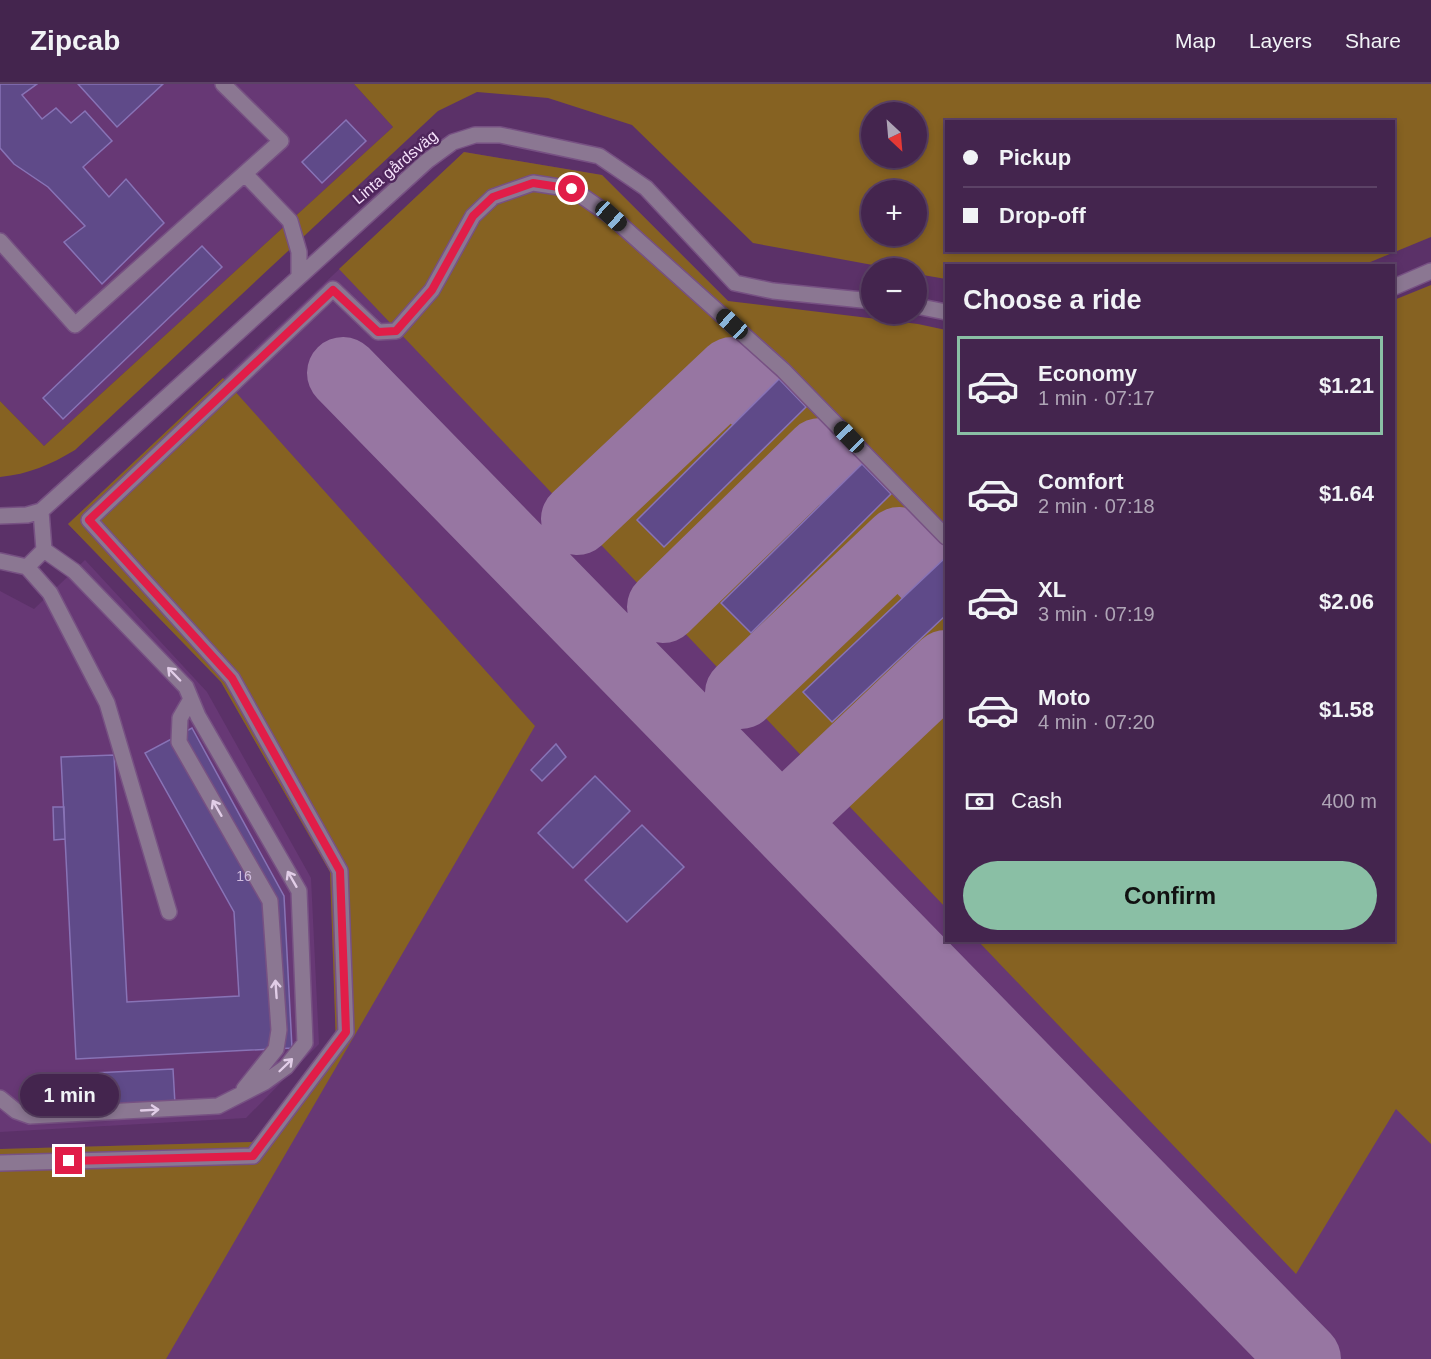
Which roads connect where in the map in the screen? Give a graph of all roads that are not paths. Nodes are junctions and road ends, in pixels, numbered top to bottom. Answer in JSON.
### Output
{"nodes":[{"id":1,"x":223,"y":84,"type":"edge"},
{"id":2,"x":244,"y":174,"type":"junction"},
{"id":3,"x":0,"y":241,"type":"edge"},
{"id":4,"x":1431,"y":271,"type":"edge"},
{"id":5,"x":299,"y":276,"type":"junction"},
{"id":6,"x":1395,"y":287,"type":"edge"},
{"id":7,"x":861,"y":300,"type":"edge"},
{"id":8,"x":927,"y":308,"type":"edge"},
{"id":9,"x":945,"y":312,"type":"edge"},
{"id":10,"x":40,"y":511,"type":"junction"},
{"id":11,"x":0,"y":516,"type":"edge"},
{"id":12,"x":945,"y":536,"type":"edge"},
{"id":13,"x":44,"y":550,"type":"junction"},
{"id":14,"x":0,"y":561,"type":"edge"},
{"id":15,"x":27,"y":567,"type":"junction"},
{"id":16,"x":191,"y":699,"type":"junction"},
{"id":17,"x":169,"y":912,"type":"dead end"},
{"id":18,"x":237,"y":1096,"type":"junction"},
{"id":19,"x":0,"y":1098,"type":"edge"},
{"id":20,"x":0,"y":1163,"type":"edge"}],
"edges":[{"from":1,"to":2,"type":"street"},
{"from":2,"to":3,"type":"street"},
{"from":2,"to":5,"type":"street"},
{"from":4,"to":6,"type":"street"},
{"from":5,"to":7,"type":"street","name":"Linta gårdsväg"},
{"from":5,"to":10,"type":"street","name":"Linta gårdsväg"},
{"from":8,"to":9,"type":"street"},
{"from":10,"to":11,"type":"street"},
{"from":10,"to":13,"type":"street"},
{"from":12,"to":20,"type":"street"},
{"from":13,"to":15,"type":"street"},
{"from":16,"to":13,"type":"street","one_way":true},
{"from":14,"to":15,"type":"street"},
{"from":15,"to":17,"type":"street"},
{"from":18,"to":16,"type":"street","one_way":true},
{"from":18,"to":16,"type":"street","one_way":true},
{"from":19,"to":18,"type":"street","one_way":true}]}
